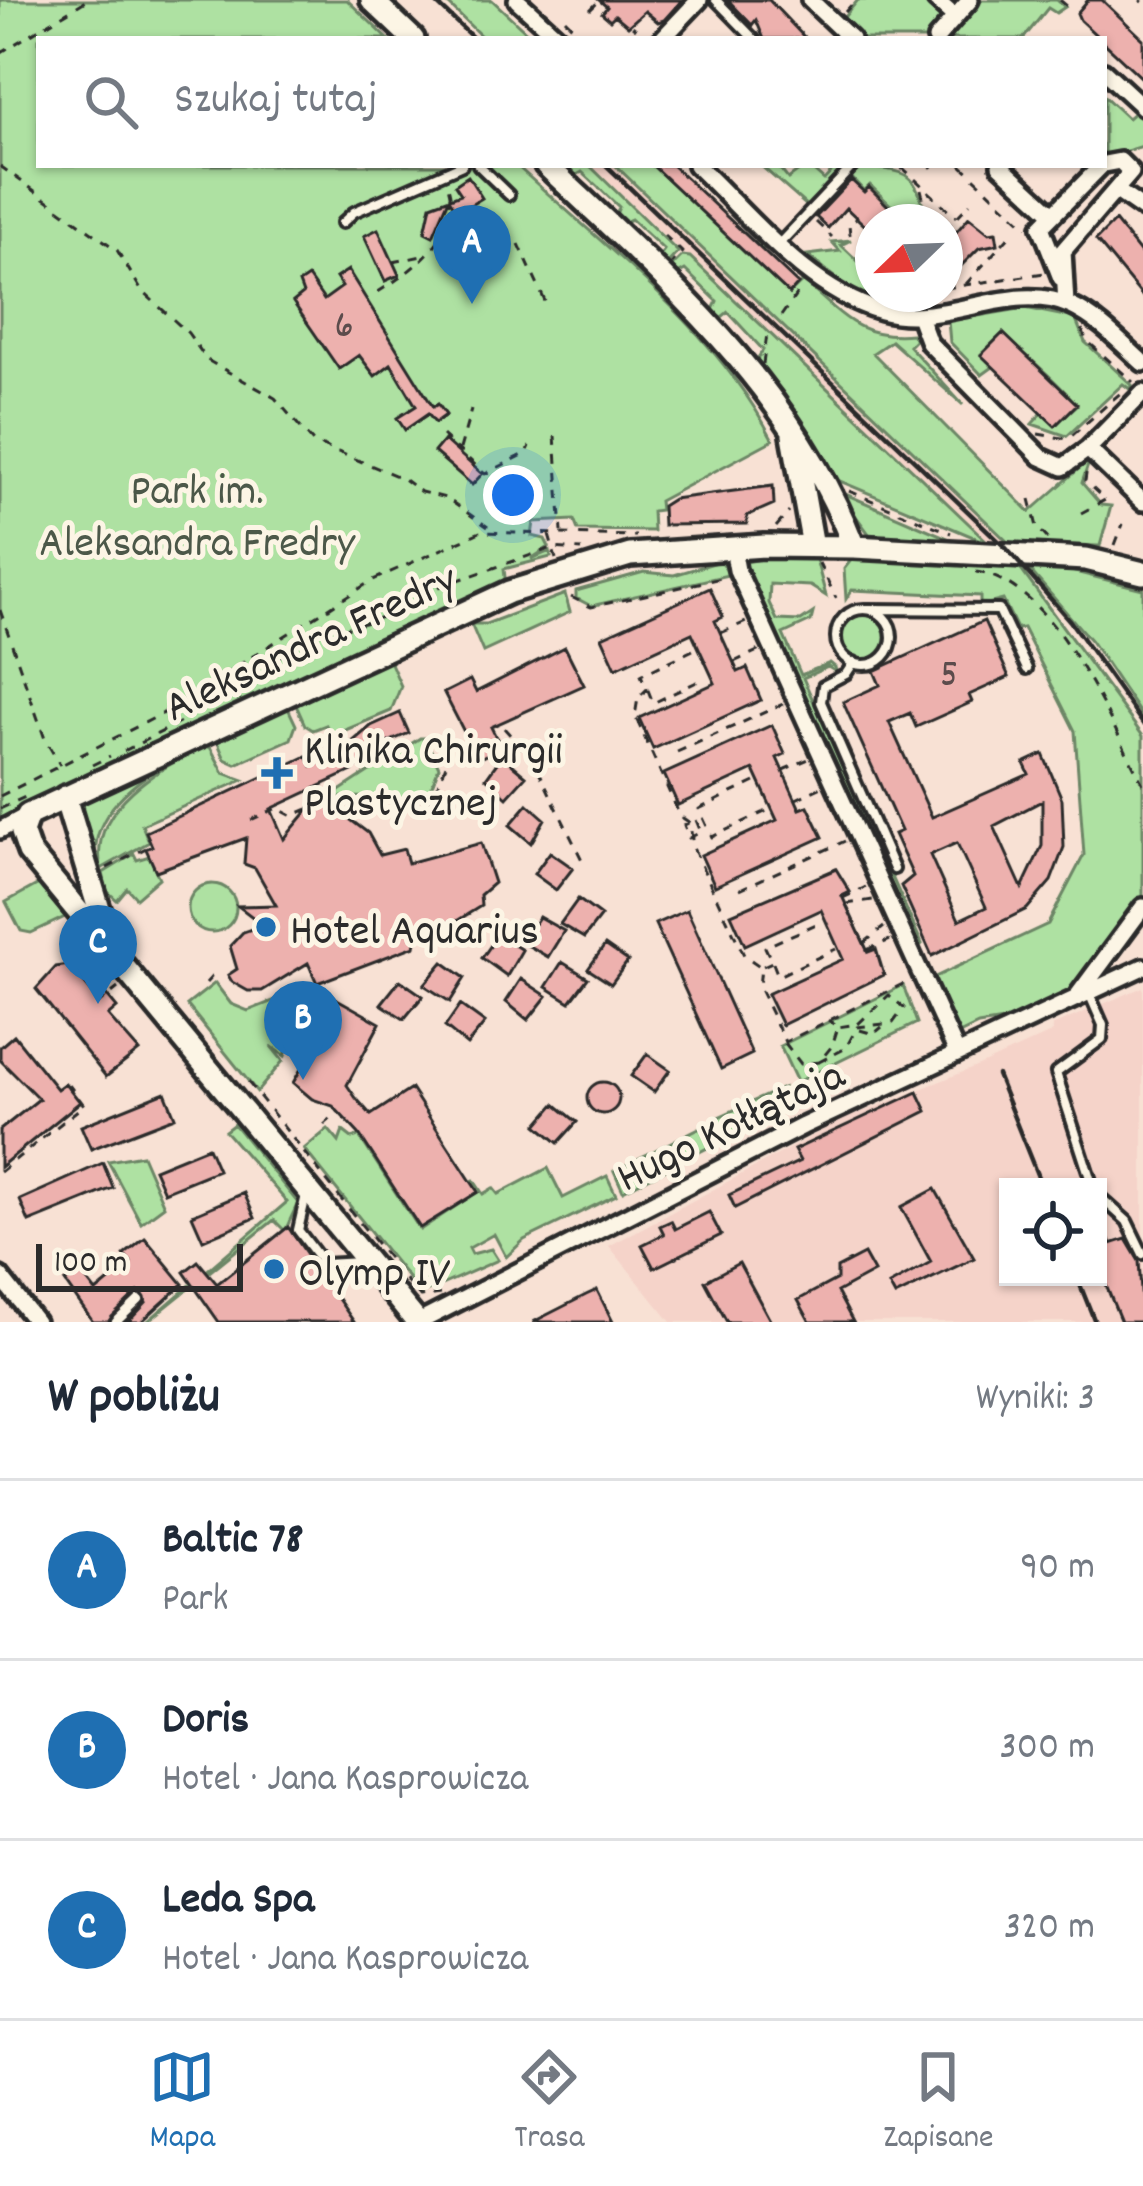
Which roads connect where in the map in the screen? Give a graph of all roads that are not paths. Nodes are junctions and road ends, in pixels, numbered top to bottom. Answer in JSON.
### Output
{"nodes":[{"id":1,"x":372,"y":0,"type":"edge"},
{"id":2,"x":517,"y":0,"type":"edge"},
{"id":3,"x":699,"y":0,"type":"edge"},
{"id":4,"x":716,"y":0,"type":"edge"},
{"id":5,"x":810,"y":0,"type":"edge"},
{"id":6,"x":936,"y":0,"type":"edge"},
{"id":7,"x":970,"y":0,"type":"edge"},
{"id":8,"x":955,"y":17,"type":"junction"},
{"id":9,"x":410,"y":36,"type":"edge"},
{"id":10,"x":557,"y":36,"type":"edge"},
{"id":11,"x":665,"y":36,"type":"edge"},
{"id":12,"x":751,"y":36,"type":"edge"},
{"id":13,"x":848,"y":36,"type":"edge"},
{"id":14,"x":939,"y":36,"type":"edge"},
{"id":15,"x":1107,"y":74,"type":"edge"},
{"id":16,"x":1143,"y":107,"type":"edge"},
{"id":17,"x":1124,"y":162,"type":"edge"},
{"id":18,"x":455,"y":168,"type":"edge"},
{"id":19,"x":481,"y":168,"type":"edge"},
{"id":20,"x":549,"y":168,"type":"edge"},
{"id":21,"x":699,"y":168,"type":"edge"},
{"id":22,"x":853,"y":168,"type":"edge"},
{"id":23,"x":1003,"y":168,"type":"edge"},
{"id":24,"x":1117,"y":191,"type":"junction"},
{"id":25,"x":509,"y":195,"type":"dead end"},
{"id":26,"x":1143,"y":209,"type":"edge"},
{"id":27,"x":1053,"y":214,"type":"junction"},
{"id":28,"x":342,"y":224,"type":"dead end"},
{"id":29,"x":779,"y":244,"type":"junction"},
{"id":30,"x":1054,"y":275,"type":"junction"},
{"id":31,"x":1066,"y":304,"type":"junction"},
{"id":32,"x":919,"y":316,"type":"junction"},
{"id":33,"x":1143,"y":363,"type":"edge"},
{"id":34,"x":1143,"y":393,"type":"edge"},
{"id":35,"x":793,"y":435,"type":"junction"},
{"id":36,"x":1092,"y":453,"type":"junction"},
{"id":37,"x":804,"y":499,"type":"junction"},
{"id":38,"x":1143,"y":502,"type":"edge"},
{"id":39,"x":789,"y":545,"type":"junction"},
{"id":40,"x":830,"y":549,"type":"junction"},
{"id":41,"x":730,"y":556,"type":"junction"},
{"id":42,"x":1143,"y":573,"type":"edge"},
{"id":43,"x":867,"y":609,"type":"junction"},
{"id":44,"x":854,"y":662,"type":"junction"},
{"id":45,"x":1027,"y":669,"type":"dead end"},
{"id":46,"x":65,"y":797,"type":"junction"},
{"id":47,"x":32,"y":806,"type":"junction"},
{"id":48,"x":0,"y":830,"type":"edge"},
{"id":49,"x":79,"y":843,"type":"junction"},
{"id":50,"x":894,"y":869,"type":"dead end"},
{"id":51,"x":47,"y":872,"type":"junction"},
{"id":52,"x":96,"y":883,"type":"junction"},
{"id":53,"x":1143,"y":907,"type":"edge"},
{"id":54,"x":82,"y":915,"type":"junction"},
{"id":55,"x":110,"y":945,"type":"junction"},
{"id":56,"x":1143,"y":967,"type":"edge"},
{"id":57,"x":1082,"y":995,"type":"junction"},
{"id":58,"x":957,"y":1053,"type":"junction"},
{"id":59,"x":1090,"y":1178,"type":"edge"},
{"id":60,"x":308,"y":1188,"type":"junction"},
{"id":61,"x":1107,"y":1203,"type":"edge"},
{"id":62,"x":1143,"y":1254,"type":"edge"},
{"id":63,"x":367,"y":1260,"type":"junction"},
{"id":64,"x":0,"y":1276,"type":"edge"},
{"id":65,"x":139,"y":1300,"type":"dead end"},
{"id":66,"x":36,"y":1322,"type":"edge"},
{"id":67,"x":116,"y":1322,"type":"edge"},
{"id":68,"x":418,"y":1322,"type":"edge"}],
"edges":[{"from":1,"to":9,"type":"street"},
{"from":2,"to":10,"type":"street"},
{"from":3,"to":11,"type":"street"},
{"from":4,"to":12,"type":"lane"},
{"from":5,"to":13,"type":"street"},
{"from":6,"to":8,"type":"street"},
{"from":7,"to":8,"type":"street"},
{"from":8,"to":14,"type":"street"},
{"from":15,"to":16,"type":"street"},
{"from":17,"to":24,"type":"street"},
{"from":17,"to":27,"type":"street"},
{"from":18,"to":28,"type":"lane"},
{"from":19,"to":25,"type":"lane"},
{"from":20,"to":35,"type":"street"},
{"from":21,"to":29,"type":"street"},
{"from":22,"to":29,"type":"lane"},
{"from":23,"to":27,"type":"street"},
{"from":24,"to":26,"type":"street"},
{"from":24,"to":30,"type":"street"},
{"from":27,"to":30,"type":"street"},
{"from":29,"to":32,"type":"street"},
{"from":30,"to":31,"type":"street"},
{"from":31,"to":32,"type":"street"},
{"from":31,"to":33,"type":"street"},
{"from":32,"to":36,"type":"street"},
{"from":34,"to":36,"type":"street"},
{"from":35,"to":37,"type":"street"},
{"from":35,"to":40,"type":"street"},
{"from":36,"to":38,"type":"street"},
{"from":37,"to":39,"type":"street"},
{"from":37,"to":40,"type":"street"},
{"from":39,"to":40,"type":"street","name":"Aleksandra Fredry"},
{"from":39,"to":41,"type":"street","name":"Aleksandra Fredry"},
{"from":40,"to":42,"type":"street","name":"Aleksandra Fredry"},
{"from":41,"to":46,"type":"street","name":"Aleksandra Fredry"},
{"from":41,"to":58,"type":"street"},
{"from":43,"to":44,"type":"lane"},
{"from":43,"to":44,"type":"lane"},
{"from":43,"to":45,"type":"lane"},
{"from":44,"to":50,"type":"lane"},
{"from":46,"to":47,"type":"street","name":"Aleksandra Fredry"},
{"from":46,"to":49,"type":"street"},
{"from":47,"to":48,"type":"street","name":"Aleksandra Fredry"},
{"from":47,"to":51,"type":"street"},
{"from":49,"to":51,"type":"street"},
{"from":49,"to":52,"type":"street"},
{"from":51,"to":54,"type":"street"},
{"from":52,"to":54,"type":"street"},
{"from":52,"to":55,"type":"street"},
{"from":53,"to":57,"type":"street","name":"Hugo Kołłątaja"},
{"from":54,"to":55,"type":"street"},
{"from":55,"to":60,"type":"street"},
{"from":56,"to":57,"type":"street","name":"Hugo Kołłątaja"},
{"from":57,"to":58,"type":"street","name":"Hugo Kołłątaja"},
{"from":57,"to":59,"type":"lane"},
{"from":58,"to":68,"type":"street","name":"Hugo Kołłątaja"},
{"from":60,"to":63,"type":"street"},
{"from":60,"to":63,"type":"lane"},
{"from":61,"to":62,"type":"lane"},
{"from":63,"to":68,"type":"street"},
{"from":64,"to":66,"type":"street"},
{"from":65,"to":67,"type":"lane"}]}
